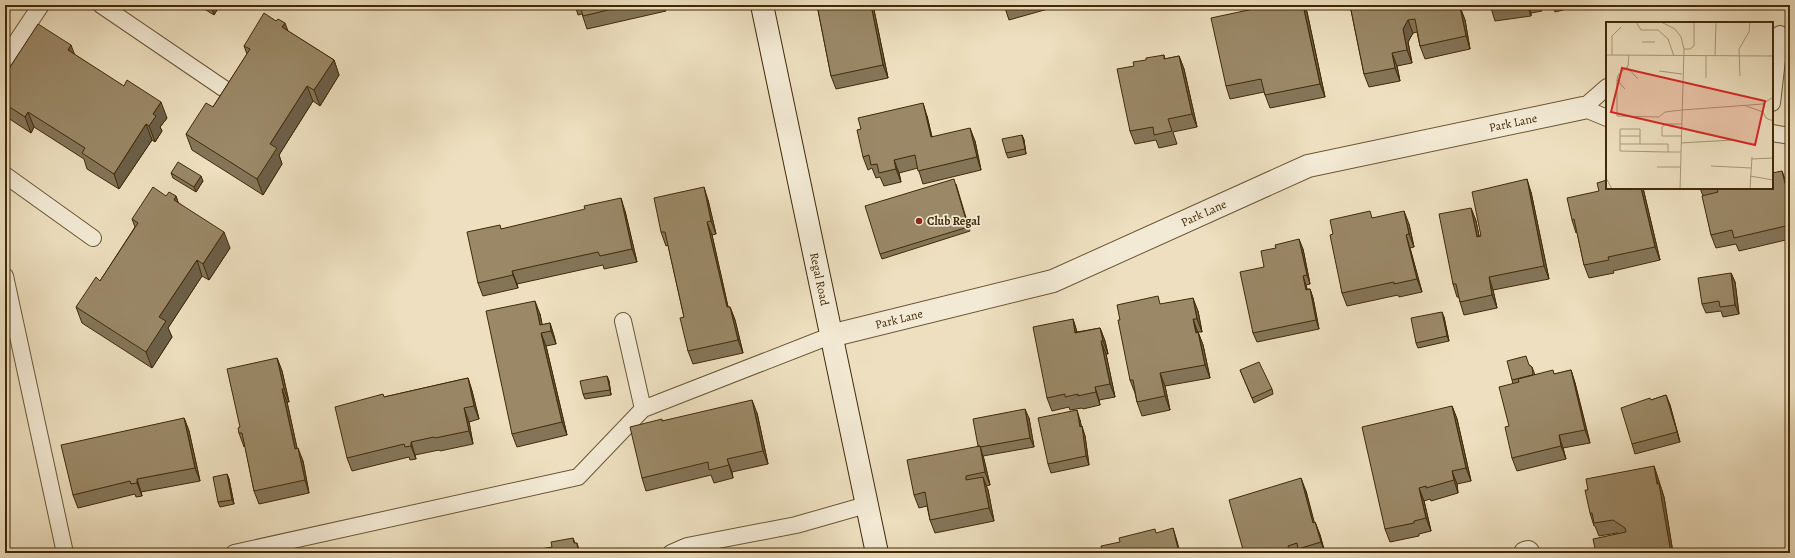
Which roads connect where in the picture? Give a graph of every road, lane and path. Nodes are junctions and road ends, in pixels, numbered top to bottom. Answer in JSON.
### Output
{"nodes":[{"id":1,"x":41,"y":5,"type":"edge"},
{"id":2,"x":101,"y":5,"type":"edge"},
{"id":3,"x":762,"y":5,"type":"edge"},
{"id":4,"x":1781,"y":33,"type":"edge"},
{"id":5,"x":5,"y":59,"type":"edge"},
{"id":6,"x":223,"y":88,"type":"edge"},
{"id":7,"x":1606,"y":88,"type":"edge"},
{"id":8,"x":1773,"y":95,"type":"edge"},
{"id":9,"x":1583,"y":108,"type":"junction"},
{"id":10,"x":1606,"y":118,"type":"edge"},
{"id":11,"x":1773,"y":133,"type":"edge"},
{"id":12,"x":1790,"y":136,"type":"edge"},
{"id":13,"x":5,"y":175,"type":"edge"},
{"id":14,"x":93,"y":238,"type":"dead end"},
{"id":15,"x":5,"y":276,"type":"edge"},
{"id":16,"x":623,"y":321,"type":"dead end"},
{"id":17,"x":830,"y":336,"type":"junction"},
{"id":18,"x":643,"y":409,"type":"junction"},
{"id":19,"x":866,"y":505,"type":"junction"},
{"id":20,"x":65,"y":553,"type":"edge"},
{"id":21,"x":234,"y":553,"type":"edge"},
{"id":22,"x":671,"y":553,"type":"edge"},
{"id":23,"x":877,"y":553,"type":"edge"}],
"edges":[{"from":1,"to":5,"type":"lane"},
{"from":2,"to":6,"type":"lane"},
{"from":3,"to":17,"type":"street","name":"Regal Road"},
{"from":4,"to":8,"type":"lane"},
{"from":7,"to":9,"type":"lane"},
{"from":9,"to":10,"type":"lane"},
{"from":9,"to":17,"type":"street","name":"Park Lane"},
{"from":11,"to":12,"type":"lane"},
{"from":13,"to":14,"type":"lane"},
{"from":15,"to":20,"type":"lane"},
{"from":16,"to":18,"type":"lane"},
{"from":17,"to":18,"type":"lane"},
{"from":17,"to":19,"type":"street","name":"Regal Road"},
{"from":18,"to":21,"type":"lane"},
{"from":19,"to":22,"type":"lane"},
{"from":19,"to":23,"type":"street","name":"Regal Road"}]}
